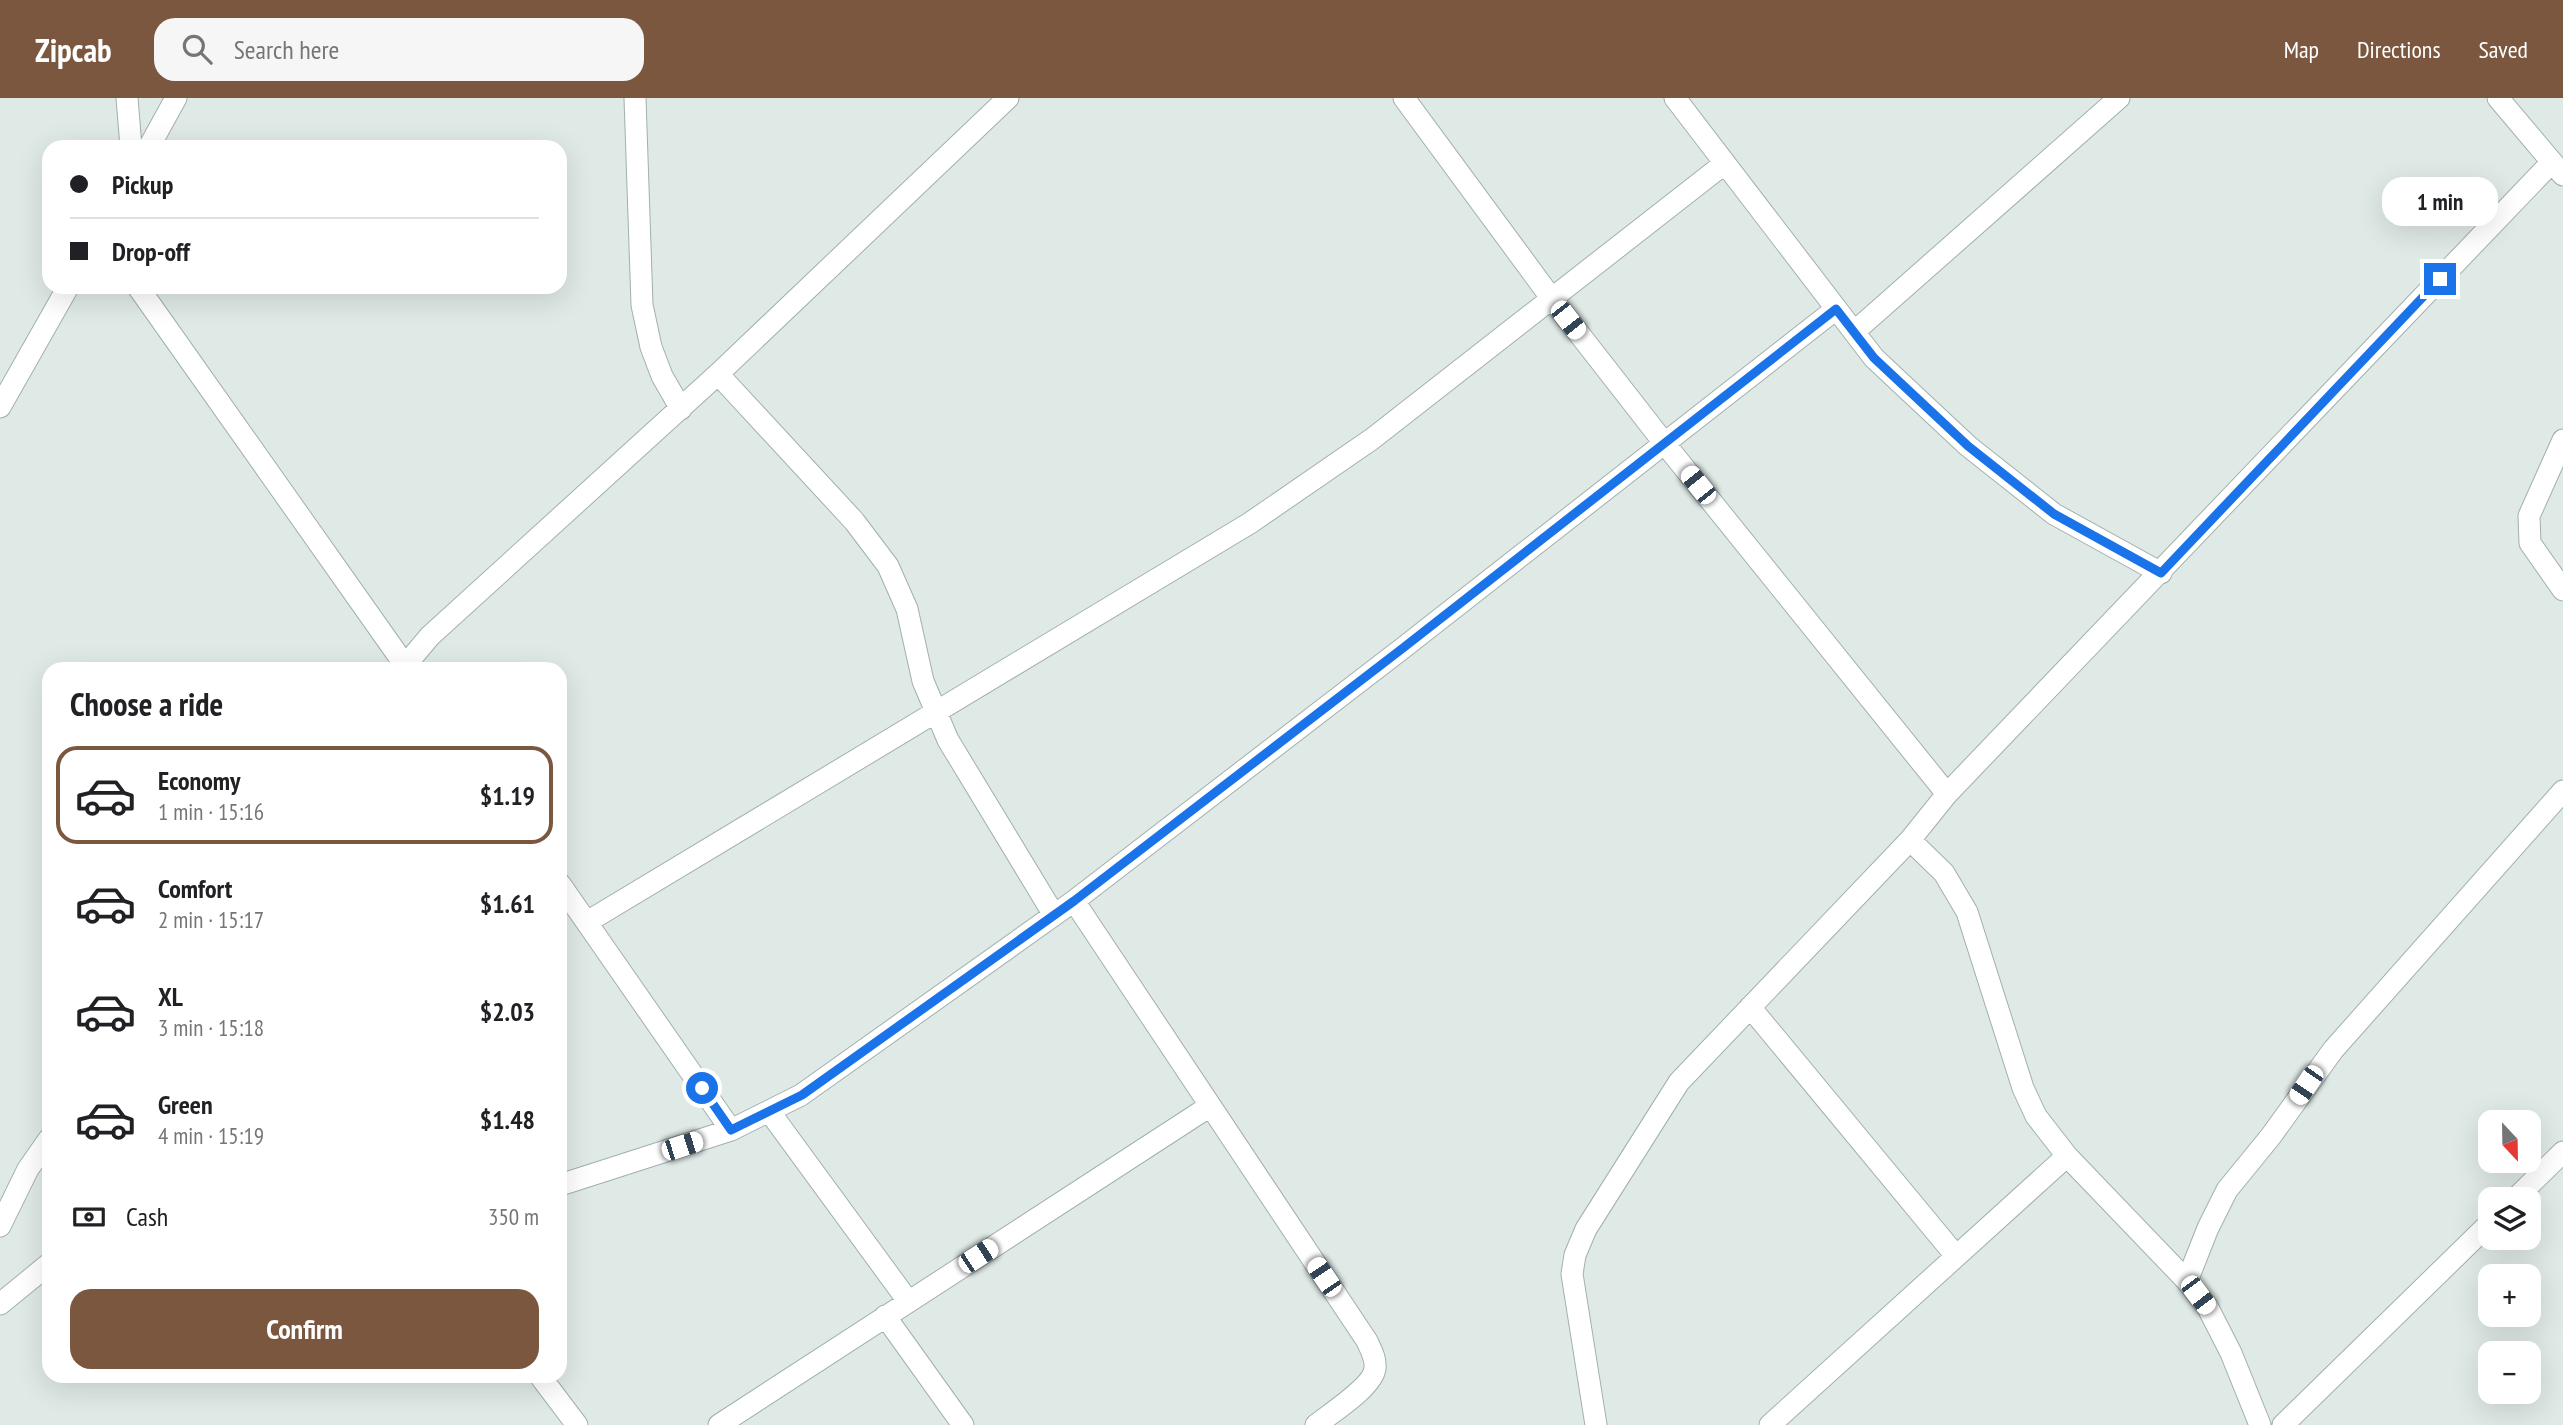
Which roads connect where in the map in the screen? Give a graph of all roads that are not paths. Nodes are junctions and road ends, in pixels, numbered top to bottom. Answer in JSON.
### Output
{"nodes":[{"id":1,"x":127,"y":98,"type":"edge"},
{"id":2,"x":176,"y":98,"type":"edge"},
{"id":3,"x":635,"y":98,"type":"edge"},
{"id":4,"x":1009,"y":98,"type":"edge"},
{"id":5,"x":1404,"y":98,"type":"edge"},
{"id":6,"x":1675,"y":98,"type":"edge"},
{"id":7,"x":2119,"y":98,"type":"edge"},
{"id":8,"x":2498,"y":98,"type":"edge"},
{"id":9,"x":130,"y":140,"type":"edge"},
{"id":10,"x":153,"y":140,"type":"edge"},
{"id":11,"x":1724,"y":164,"type":"junction"},
{"id":12,"x":2558,"y":168,"type":"edge"},
{"id":13,"x":64,"y":294,"type":"edge"},
{"id":14,"x":143,"y":294,"type":"edge"},
{"id":15,"x":1552,"y":299,"type":"junction"},
{"id":16,"x":1836,"y":309,"type":"junction"},
{"id":17,"x":1854,"y":332,"type":"junction"},
{"id":18,"x":718,"y":374,"type":"junction"},
{"id":19,"x":0,"y":407,"type":"edge"},
{"id":20,"x":681,"y":409,"type":"junction"},
{"id":21,"x":2563,"y":440,"type":"edge"},
{"id":22,"x":1665,"y":444,"type":"junction"},
{"id":23,"x":2161,"y":573,"type":"junction"},
{"id":24,"x":2563,"y":590,"type":"edge"},
{"id":25,"x":401,"y":662,"type":"edge"},
{"id":26,"x":410,"y":662,"type":"edge"},
{"id":27,"x":935,"y":710,"type":"junction"},
{"id":28,"x":2563,"y":791,"type":"edge"},
{"id":29,"x":1947,"y":794,"type":"junction"},
{"id":30,"x":1910,"y":840,"type":"junction"},
{"id":31,"x":567,"y":894,"type":"edge"},
{"id":32,"x":1074,"y":901,"type":"junction"},
{"id":33,"x":1054,"y":915,"type":"junction"},
{"id":34,"x":587,"y":922,"type":"junction"},
{"id":35,"x":1750,"y":1007,"type":"junction"},
{"id":36,"x":1210,"y":1106,"type":"junction"},
{"id":37,"x":769,"y":1111,"type":"junction"},
{"id":38,"x":731,"y":1130,"type":"junction"},
{"id":39,"x":42,"y":1150,"type":"edge"},
{"id":40,"x":2563,"y":1152,"type":"edge"},
{"id":41,"x":2067,"y":1156,"type":"junction"},
{"id":42,"x":567,"y":1183,"type":"edge"},
{"id":43,"x":2527,"y":1187,"type":"edge"},
{"id":44,"x":0,"y":1226,"type":"edge"},
{"id":45,"x":2478,"y":1235,"type":"edge"},
{"id":46,"x":1956,"y":1256,"type":"junction"},
{"id":47,"x":42,"y":1270,"type":"edge"},
{"id":48,"x":2188,"y":1281,"type":"junction"},
{"id":49,"x":908,"y":1301,"type":"junction"},
{"id":50,"x":0,"y":1304,"type":"edge"},
{"id":51,"x":885,"y":1316,"type":"junction"},
{"id":52,"x":545,"y":1383,"type":"edge"},
{"id":53,"x":577,"y":1425,"type":"edge"},
{"id":54,"x":719,"y":1425,"type":"edge"},
{"id":55,"x":963,"y":1425,"type":"edge"},
{"id":56,"x":1316,"y":1425,"type":"edge"},
{"id":57,"x":1596,"y":1425,"type":"edge"},
{"id":58,"x":1769,"y":1425,"type":"edge"},
{"id":59,"x":2260,"y":1425,"type":"edge"},
{"id":60,"x":2283,"y":1425,"type":"edge"}],
"edges":[{"from":1,"to":9,"type":"street"},
{"from":2,"to":10,"type":"street"},
{"from":3,"to":20,"type":"street"},
{"from":4,"to":18,"type":"street"},
{"from":5,"to":15,"type":"street"},
{"from":6,"to":11,"type":"street"},
{"from":7,"to":17,"type":"street"},
{"from":8,"to":12,"type":"street"},
{"from":11,"to":15,"type":"street"},
{"from":11,"to":16,"type":"street"},
{"from":12,"to":23,"type":"street"},
{"from":13,"to":19,"type":"street"},
{"from":14,"to":25,"type":"street"},
{"from":15,"to":22,"type":"street"},
{"from":15,"to":27,"type":"street"},
{"from":16,"to":17,"type":"street"},
{"from":16,"to":22,"type":"street"},
{"from":17,"to":23,"type":"street"},
{"from":18,"to":20,"type":"street"},
{"from":18,"to":27,"type":"street"},
{"from":20,"to":26,"type":"street"},
{"from":21,"to":24,"type":"street"},
{"from":22,"to":29,"type":"street"},
{"from":22,"to":32,"type":"street"},
{"from":23,"to":29,"type":"street"},
{"from":27,"to":33,"type":"street"},
{"from":27,"to":34,"type":"street"},
{"from":28,"to":48,"type":"street"},
{"from":29,"to":30,"type":"street"},
{"from":30,"to":35,"type":"street"},
{"from":30,"to":41,"type":"street"},
{"from":31,"to":34,"type":"street"},
{"from":32,"to":33,"type":"street"},
{"from":32,"to":36,"type":"street"},
{"from":33,"to":37,"type":"street"},
{"from":34,"to":38,"type":"street"},
{"from":35,"to":46,"type":"street"},
{"from":35,"to":57,"type":"street"},
{"from":36,"to":49,"type":"street"},
{"from":36,"to":56,"type":"street"},
{"from":37,"to":38,"type":"street"},
{"from":37,"to":49,"type":"street"},
{"from":38,"to":42,"type":"street"},
{"from":39,"to":44,"type":"street"},
{"from":40,"to":43,"type":"street"},
{"from":41,"to":46,"type":"street"},
{"from":41,"to":48,"type":"street"},
{"from":45,"to":60,"type":"street"},
{"from":46,"to":58,"type":"street"},
{"from":47,"to":50,"type":"street"},
{"from":48,"to":59,"type":"street"},
{"from":49,"to":51,"type":"street"},
{"from":51,"to":54,"type":"street"},
{"from":51,"to":55,"type":"street"},
{"from":52,"to":53,"type":"street"}]}
